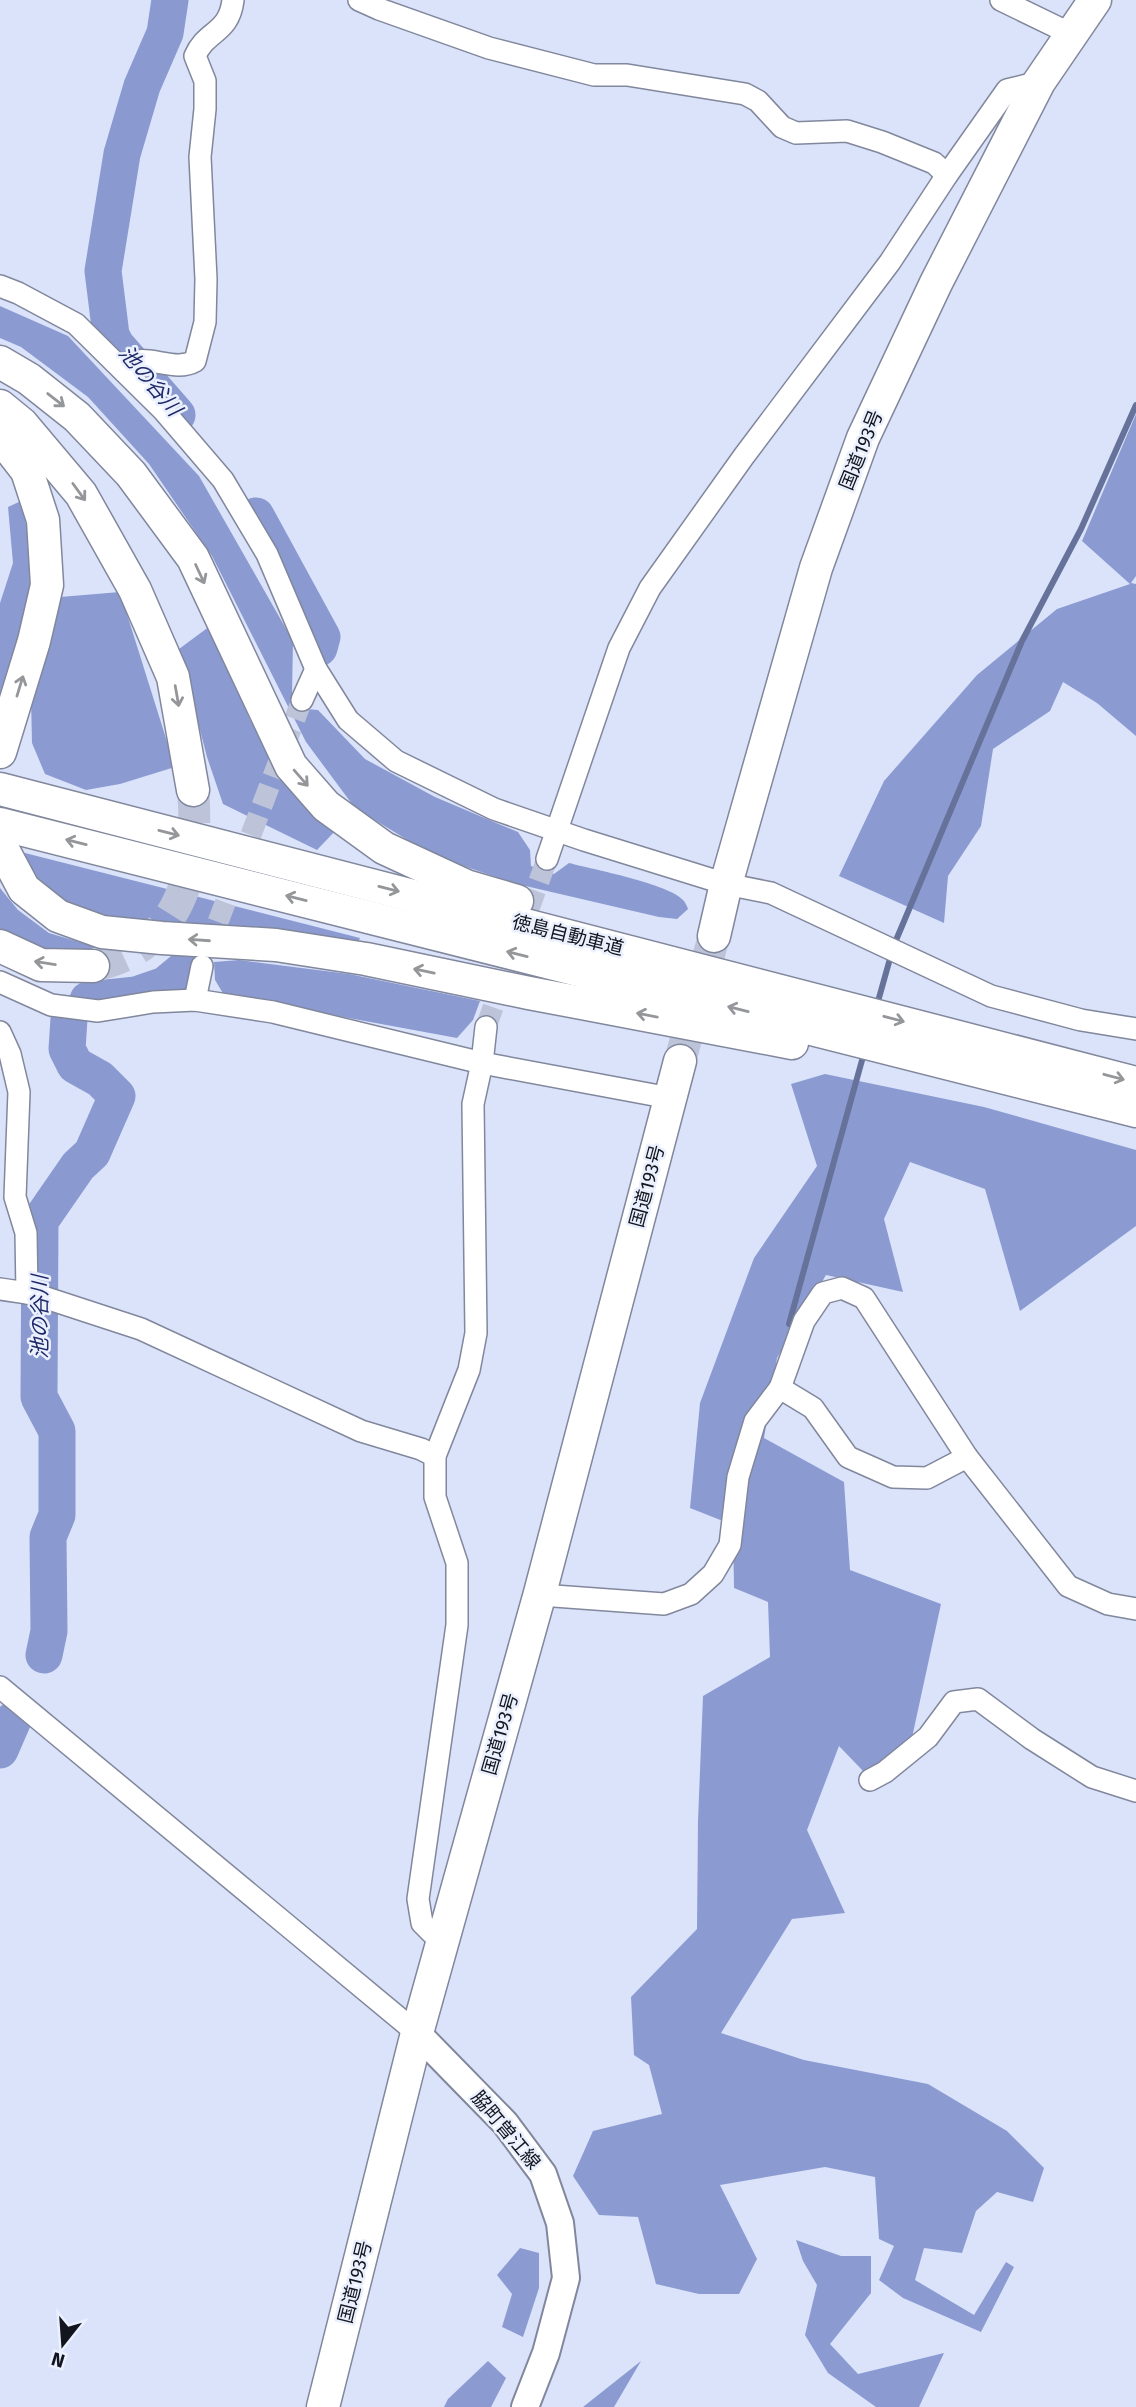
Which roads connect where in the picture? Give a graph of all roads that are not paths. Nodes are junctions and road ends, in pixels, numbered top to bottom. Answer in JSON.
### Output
{"nodes":[{"id":1,"x":233,"y":0,"type":"edge"},
{"id":2,"x":359,"y":0,"type":"edge"},
{"id":3,"x":1003,"y":0,"type":"edge"},
{"id":4,"x":1095,"y":0,"type":"edge"},
{"id":5,"x":1071,"y":34,"type":"junction"},
{"id":6,"x":1039,"y":82,"type":"junction"},
{"id":7,"x":947,"y":175,"type":"junction"},
{"id":8,"x":0,"y":286,"type":"edge"},
{"id":9,"x":0,"y":362,"type":"edge"},
{"id":10,"x":128,"y":364,"type":"junction"},
{"id":11,"x":0,"y":406,"type":"edge"},
{"id":12,"x":0,"y":436,"type":"edge"},
{"id":13,"x":316,"y":669,"type":"junction"},
{"id":14,"x":302,"y":700,"type":"tunnel mouth"},
{"id":15,"x":0,"y":752,"type":"edge"},
{"id":16,"x":0,"y":789,"type":"edge"},
{"id":17,"x":192,"y":790,"type":"tunnel mouth"},
{"id":18,"x":556,"y":830,"type":"junction"},
{"id":19,"x":8,"y":832,"type":"edge"},
{"id":20,"x":547,"y":859,"type":"tunnel mouth"},
{"id":21,"x":726,"y":884,"type":"junction"},
{"id":22,"x":714,"y":936,"type":"tunnel mouth"},
{"id":23,"x":0,"y":946,"type":"edge"},
{"id":24,"x":93,"y":966,"type":"tunnel mouth"},
{"id":25,"x":202,"y":966,"type":"tunnel mouth"},
{"id":26,"x":0,"y":982,"type":"edge"},
{"id":27,"x":195,"y":1000,"type":"junction"},
{"id":28,"x":852,"y":1008,"type":"junction"},
{"id":29,"x":486,"y":1027,"type":"tunnel mouth"},
{"id":30,"x":1136,"y":1028,"type":"edge"},
{"id":31,"x":0,"y":1032,"type":"edge"},
{"id":32,"x":680,"y":1061,"type":"tunnel mouth"},
{"id":33,"x":482,"y":1063,"type":"junction"},
{"id":34,"x":1136,"y":1083,"type":"edge"},
{"id":35,"x":1076,"y":1094,"type":"junction"},
{"id":36,"x":670,"y":1098,"type":"junction"},
{"id":37,"x":1136,"y":1111,"type":"edge"},
{"id":38,"x":0,"y":1289,"type":"edge"},
{"id":39,"x":35,"y":1295,"type":"junction"},
{"id":40,"x":780,"y":1388,"type":"junction"},
{"id":41,"x":435,"y":1456,"type":"junction"},
{"id":42,"x":967,"y":1457,"type":"junction"},
{"id":43,"x":540,"y":1593,"type":"junction"},
{"id":44,"x":1136,"y":1609,"type":"edge"},
{"id":45,"x":0,"y":1687,"type":"edge"},
{"id":46,"x":870,"y":1780,"type":"dead end"},
{"id":47,"x":1136,"y":1791,"type":"edge"},
{"id":48,"x":442,"y":1943,"type":"junction"},
{"id":49,"x":416,"y":2033,"type":"junction"},
{"id":50,"x":323,"y":2407,"type":"edge"},
{"id":51,"x":525,"y":2407,"type":"edge"}],
"edges":[{"from":1,"to":10,"type":"street"},
{"from":2,"to":7,"type":"street"},
{"from":3,"to":5,"type":"street"},
{"from":4,"to":5,"type":"highway","name":"国道193号"},
{"from":5,"to":6,"type":"highway","name":"国道193号"},
{"from":6,"to":7,"type":"street"},
{"from":6,"to":21,"type":"highway","name":"国道193号"},
{"from":7,"to":18,"type":"street"},
{"from":8,"to":10,"type":"street"},
{"from":9,"to":28,"type":"highway","one_way":true},
{"from":10,"to":13,"type":"street"},
{"from":11,"to":17,"type":"highway","one_way":true},
{"from":15,"to":12,"type":"highway","one_way":true},
{"from":13,"to":14,"type":"street"},
{"from":13,"to":18,"type":"street"},
{"from":16,"to":28,"type":"highway","name":"徳島自動車道","one_way":true},
{"from":18,"to":20,"type":"street"},
{"from":18,"to":21,"type":"street"},
{"from":35,"to":19,"type":"highway","name":"徳島自動車道","one_way":true},
{"from":35,"to":19,"type":"highway","one_way":true},
{"from":21,"to":22,"type":"highway","name":"国道193号"},
{"from":21,"to":30,"type":"street"},
{"from":24,"to":23,"type":"highway","one_way":true},
{"from":25,"to":27,"type":"street"},
{"from":26,"to":27,"type":"street"},
{"from":27,"to":33,"type":"street"},
{"from":28,"to":34,"type":"highway","name":"徳島自動車道","one_way":true},
{"from":29,"to":33,"type":"street"},
{"from":31,"to":39,"type":"street"},
{"from":32,"to":36,"type":"highway","name":"国道193号"},
{"from":33,"to":36,"type":"street"},
{"from":33,"to":41,"type":"street"},
{"from":35,"to":37,"type":"highway","name":"徳島自動車道"},
{"from":36,"to":43,"type":"highway","name":"国道193号"},
{"from":38,"to":39,"type":"street"},
{"from":39,"to":41,"type":"street"},
{"from":40,"to":42,"type":"street"},
{"from":40,"to":42,"type":"street"},
{"from":40,"to":43,"type":"street"},
{"from":41,"to":48,"type":"street"},
{"from":42,"to":44,"type":"street"},
{"from":43,"to":48,"type":"highway","name":"国道193号"},
{"from":45,"to":49,"type":"street"},
{"from":46,"to":47,"type":"street"},
{"from":48,"to":49,"type":"highway","name":"国道193号"},
{"from":49,"to":50,"type":"highway","name":"国道193号"},
{"from":49,"to":51,"type":"main road","name":"脇町曽江線"}]}
